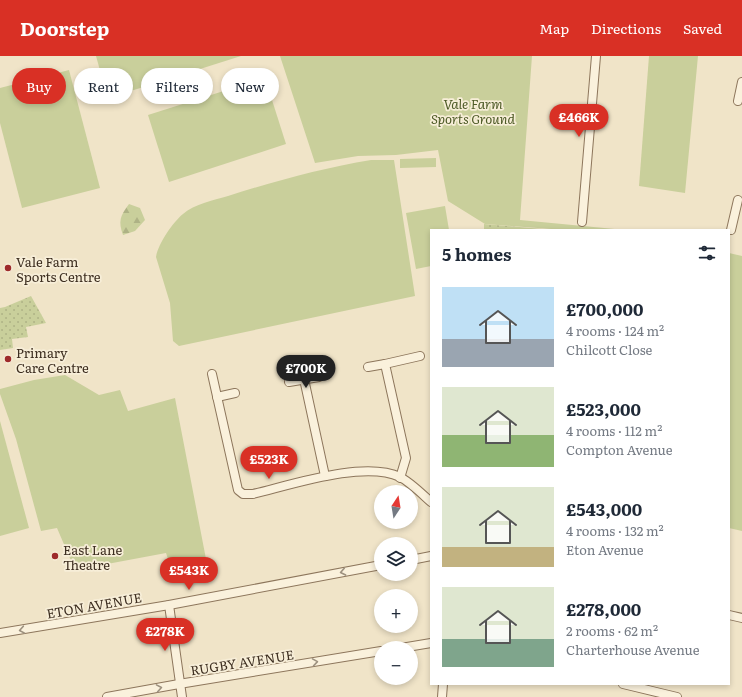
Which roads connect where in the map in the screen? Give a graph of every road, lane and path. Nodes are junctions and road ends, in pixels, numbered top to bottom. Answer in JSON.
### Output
{"nodes":[{"id":1,"x":596,"y":56,"type":"edge"},
{"id":2,"x":742,"y":82,"type":"edge"},
{"id":3,"x":738,"y":101,"type":"dead end"},
{"id":4,"x":738,"y":200,"type":"dead end"},
{"id":5,"x":738,"y":214,"type":"edge"},
{"id":6,"x":582,"y":222,"type":"dead end"},
{"id":7,"x":731,"y":230,"type":"dead end"},
{"id":8,"x":420,"y":356,"type":"dead end"},
{"id":9,"x":385,"y":364,"type":"junction"},
{"id":10,"x":368,"y":367,"type":"dead end"},
{"id":11,"x":212,"y":374,"type":"dead end"},
{"id":12,"x":319,"y":376,"type":"dead end"},
{"id":13,"x":304,"y":379,"type":"junction"},
{"id":14,"x":289,"y":382,"type":"dead end"},
{"id":15,"x":235,"y":393,"type":"dead end"},
{"id":16,"x":217,"y":397,"type":"junction"},
{"id":17,"x":325,"y":476,"type":"junction"},
{"id":18,"x":400,"y":478,"type":"junction"},
{"id":19,"x":430,"y":501,"type":"edge"},
{"id":20,"x":430,"y":556,"type":"edge"},
{"id":21,"x":418,"y":559,"type":"edge"},
{"id":22,"x":374,"y":566,"type":"edge"},
{"id":23,"x":170,"y":605,"type":"junction"},
{"id":24,"x":730,"y":615,"type":"edge"},
{"id":25,"x":742,"y":618,"type":"edge"},
{"id":26,"x":0,"y":633,"type":"edge"},
{"id":27,"x":430,"y":643,"type":"edge"},
{"id":28,"x":418,"y":645,"type":"edge"},
{"id":29,"x":374,"y":652,"type":"edge"},
{"id":30,"x":179,"y":684,"type":"junction"},
{"id":31,"x":443,"y":685,"type":"edge"},
{"id":32,"x":627,"y":685,"type":"edge"},
{"id":33,"x":107,"y":697,"type":"edge"},
{"id":34,"x":182,"y":697,"type":"edge"},
{"id":35,"x":442,"y":697,"type":"edge"},
{"id":36,"x":677,"y":697,"type":"edge"}],
"edges":[{"from":1,"to":6,"type":"street"},
{"from":2,"to":3,"type":"street"},
{"from":4,"to":5,"type":"street"},
{"from":5,"to":7,"type":"street"},
{"from":8,"to":9,"type":"street"},
{"from":9,"to":10,"type":"street"},
{"from":9,"to":18,"type":"street"},
{"from":11,"to":16,"type":"street"},
{"from":12,"to":13,"type":"street"},
{"from":13,"to":14,"type":"street"},
{"from":13,"to":17,"type":"street"},
{"from":15,"to":16,"type":"street"},
{"from":16,"to":17,"type":"street"},
{"from":17,"to":18,"type":"street"},
{"from":18,"to":19,"type":"street"},
{"from":20,"to":21,"type":"street"},
{"from":22,"to":23,"type":"street","name":"ETON AVENUE","one_way":true},
{"from":23,"to":26,"type":"street","name":"ETON AVENUE","one_way":true},
{"from":23,"to":30,"type":"street"},
{"from":24,"to":25,"type":"street"},
{"from":27,"to":28,"type":"street"},
{"from":30,"to":29,"type":"street","name":"RUGBY AVENUE","one_way":true},
{"from":33,"to":30,"type":"street","name":"RUGBY AVENUE","one_way":true},
{"from":30,"to":34,"type":"street"},
{"from":31,"to":35,"type":"street"},
{"from":32,"to":36,"type":"street"}]}
